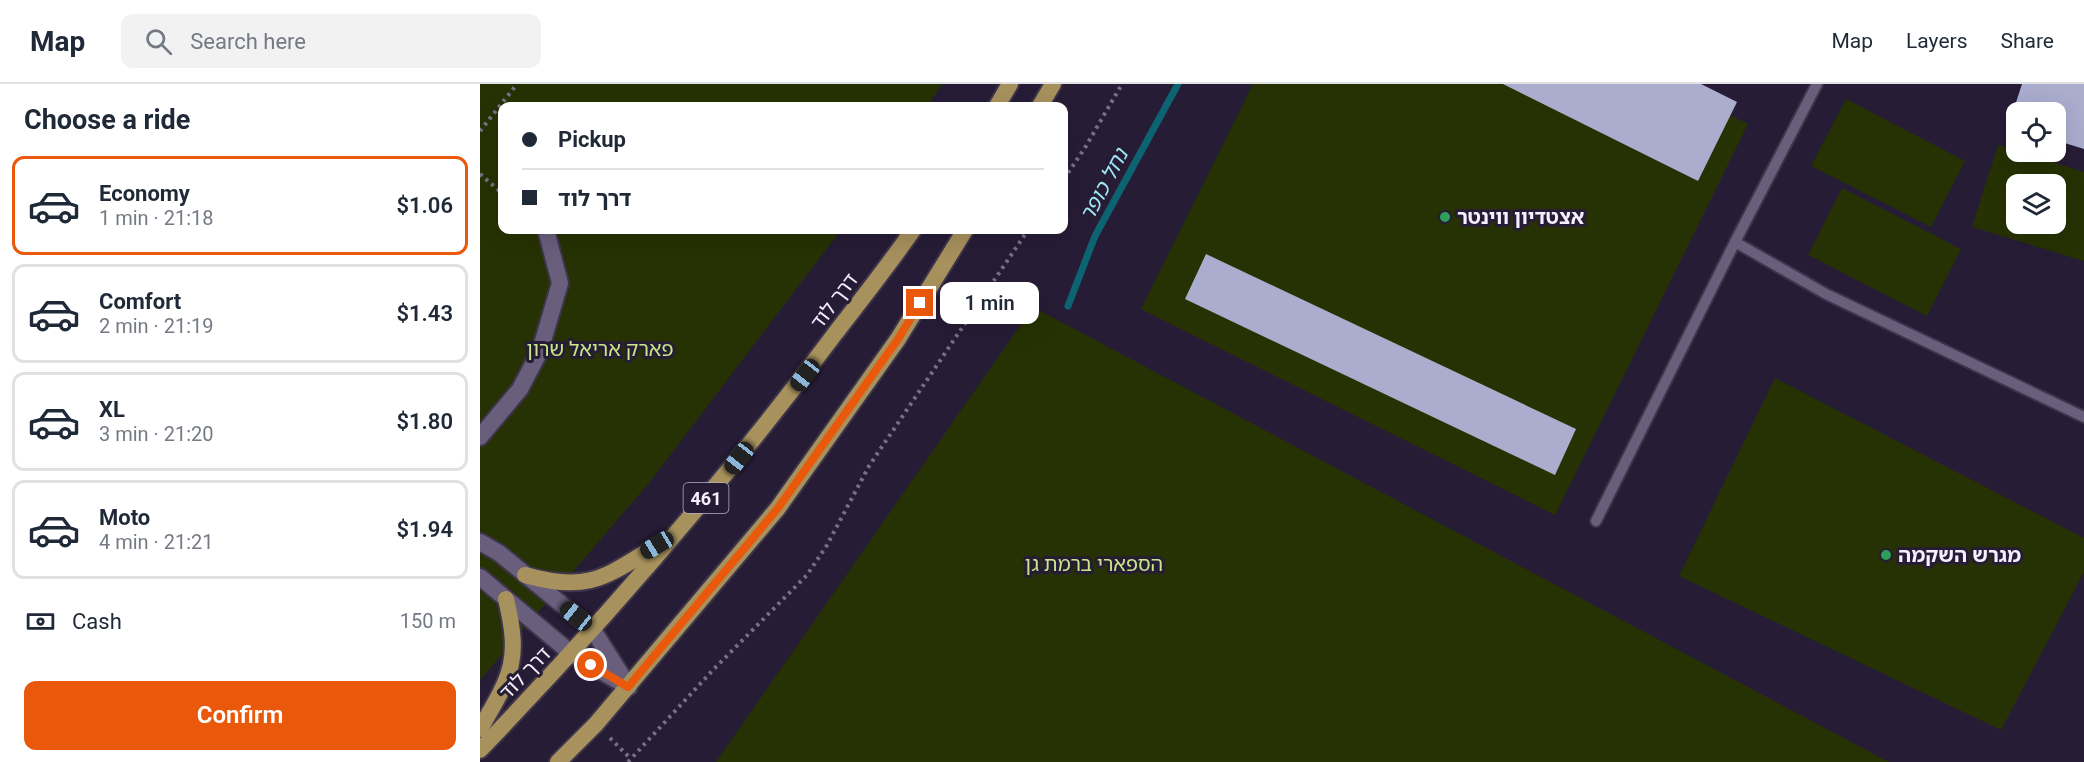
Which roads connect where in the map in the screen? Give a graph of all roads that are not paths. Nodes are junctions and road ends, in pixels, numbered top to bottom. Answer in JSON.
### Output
{"nodes":[{"id":1,"x":1010,"y":84,"type":"edge"},
{"id":2,"x":1053,"y":84,"type":"edge"},
{"id":3,"x":1817,"y":84,"type":"edge"},
{"id":4,"x":999,"y":102,"type":"edge"},
{"id":5,"x":1042,"y":102,"type":"edge"},
{"id":6,"x":547,"y":234,"type":"edge"},
{"id":7,"x":910,"y":234,"type":"edge"},
{"id":8,"x":963,"y":234,"type":"edge"},
{"id":9,"x":1735,"y":242,"type":"junction"},
{"id":10,"x":2084,"y":417,"type":"edge"},
{"id":11,"x":480,"y":437,"type":"edge"},
{"id":12,"x":1596,"y":520,"type":"dead end"},
{"id":13,"x":674,"y":535,"type":"junction"},
{"id":14,"x":480,"y":542,"type":"edge"},
{"id":15,"x":525,"y":575,"type":"junction"},
{"id":16,"x":480,"y":577,"type":"edge"},
{"id":17,"x":506,"y":599,"type":"junction"},
{"id":18,"x":593,"y":630,"type":"junction"},
{"id":19,"x":572,"y":654,"type":"junction"},
{"id":20,"x":628,"y":687,"type":"junction"},
{"id":21,"x":480,"y":729,"type":"edge"},
{"id":22,"x":480,"y":750,"type":"edge"},
{"id":23,"x":558,"y":762,"type":"edge"}],
"edges":[{"from":1,"to":4,"type":"main road"},
{"from":2,"to":5,"type":"main road"},
{"from":3,"to":9,"type":"lane"},
{"from":6,"to":11,"type":"street"},
{"from":7,"to":13,"type":"main road","name":"דרך לוד","number":"461"},
{"from":8,"to":20,"type":"main road"},
{"from":9,"to":10,"type":"lane"},
{"from":9,"to":12,"type":"lane"},
{"from":13,"to":15,"type":"main road"},
{"from":13,"to":18,"type":"main road","name":"דרך לוד","number":"461"},
{"from":14,"to":15,"type":"street"},
{"from":15,"to":18,"type":"street"},
{"from":16,"to":17,"type":"street"},
{"from":17,"to":19,"type":"street"},
{"from":17,"to":21,"type":"main road"},
{"from":18,"to":19,"type":"main road","name":"דרך לוד","number":"461"},
{"from":18,"to":20,"type":"street"},
{"from":19,"to":20,"type":"street"},
{"from":19,"to":22,"type":"main road","name":"דרך לוד","number":"461"},
{"from":20,"to":23,"type":"main road"}]}
